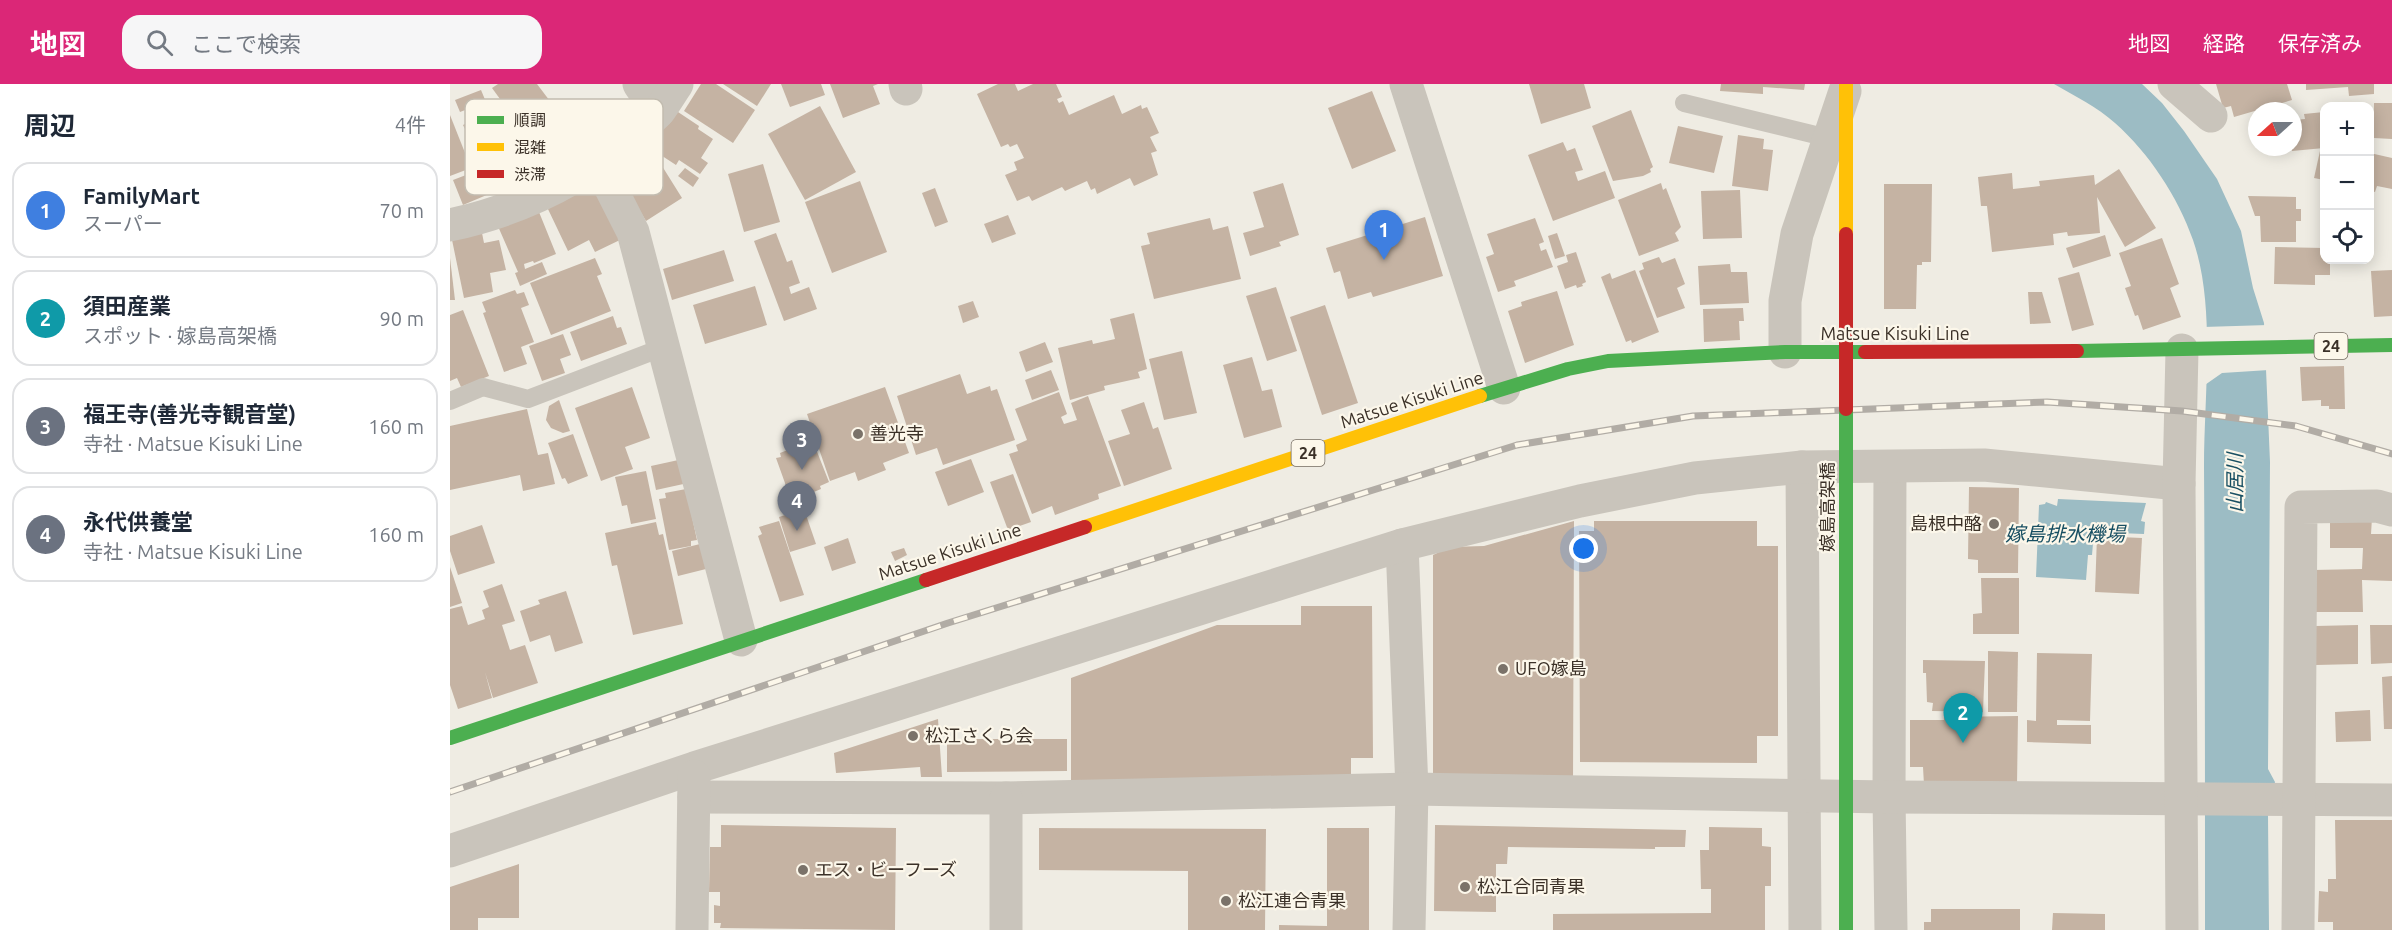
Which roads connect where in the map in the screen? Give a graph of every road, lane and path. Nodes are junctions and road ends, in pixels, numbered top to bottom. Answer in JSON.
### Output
{"nodes":[{"id":1,"x":639,"y":84,"type":"edge"},
{"id":2,"x":677,"y":84,"type":"edge"},
{"id":3,"x":1406,"y":84,"type":"edge"},
{"id":4,"x":1847,"y":84,"type":"edge"},
{"id":5,"x":2175,"y":84,"type":"edge"},
{"id":6,"x":649,"y":99,"type":"edge"},
{"id":7,"x":1684,"y":103,"type":"dead end"},
{"id":8,"x":663,"y":105,"type":"edge"},
{"id":9,"x":2211,"y":116,"type":"dead end"},
{"id":10,"x":1828,"y":138,"type":"junction"},
{"id":11,"x":543,"y":195,"type":"edge"},
{"id":12,"x":614,"y":195,"type":"edge"},
{"id":13,"x":450,"y":225,"type":"edge"},
{"id":14,"x":2392,"y":345,"type":"edge"},
{"id":15,"x":664,"y":346,"type":"junction"},
{"id":16,"x":2190,"y":350,"type":"junction"},
{"id":17,"x":1785,"y":352,"type":"junction"},
{"id":18,"x":1504,"y":388,"type":"junction"},
{"id":19,"x":450,"y":401,"type":"edge"},
{"id":20,"x":1802,"y":467,"type":"junction"},
{"id":21,"x":1890,"y":467,"type":"junction"},
{"id":22,"x":2179,"y":484,"type":"junction"},
{"id":23,"x":2392,"y":510,"type":"edge"},
{"id":24,"x":1402,"y":545,"type":"junction"},
{"id":25,"x":741,"y":640,"type":"junction"},
{"id":26,"x":450,"y":738,"type":"edge"},
{"id":27,"x":694,"y":782,"type":"junction"},
{"id":28,"x":1412,"y":789,"type":"junction"},
{"id":29,"x":1803,"y":795,"type":"junction"},
{"id":30,"x":1889,"y":797,"type":"junction"},
{"id":31,"x":1006,"y":798,"type":"junction"},
{"id":32,"x":2191,"y":798,"type":"junction"},
{"id":33,"x":2285,"y":800,"type":"junction"},
{"id":34,"x":2392,"y":800,"type":"edge"},
{"id":35,"x":450,"y":851,"type":"edge"},
{"id":36,"x":692,"y":930,"type":"edge"},
{"id":37,"x":1006,"y":930,"type":"edge"},
{"id":38,"x":1409,"y":930,"type":"edge"},
{"id":39,"x":1805,"y":930,"type":"edge"},
{"id":40,"x":1846,"y":930,"type":"edge"},
{"id":41,"x":1891,"y":930,"type":"edge"},
{"id":42,"x":2182,"y":930,"type":"edge"},
{"id":43,"x":2298,"y":930,"type":"edge"}],
"edges":[{"from":1,"to":6,"type":"street"},
{"from":2,"to":8,"type":"street"},
{"from":3,"to":18,"type":"street"},
{"from":4,"to":10,"type":"street"},
{"from":4,"to":40,"type":"main road","name":"嫁島高架橋","bridge":true},
{"from":5,"to":9,"type":"street"},
{"from":7,"to":10,"type":"lane"},
{"from":10,"to":17,"type":"street"},
{"from":11,"to":13,"type":"street"},
{"from":12,"to":15,"type":"street"},
{"from":14,"to":16,"type":"main road","name":"Matsue Kisuki Line","number":"24"},
{"from":15,"to":19,"type":"lane"},
{"from":15,"to":25,"type":"street"},
{"from":16,"to":17,"type":"main road","name":"Matsue Kisuki Line","number":"24"},
{"from":16,"to":22,"type":"street"},
{"from":17,"to":18,"type":"main road","name":"Matsue Kisuki Line","number":"24"},
{"from":18,"to":25,"type":"main road","name":"Matsue Kisuki Line","number":"24"},
{"from":20,"to":21,"type":"street"},
{"from":20,"to":24,"type":"street"},
{"from":20,"to":29,"type":"street"},
{"from":21,"to":22,"type":"street"},
{"from":21,"to":30,"type":"street"},
{"from":22,"to":32,"type":"street"},
{"from":23,"to":33,"type":"street"},
{"from":24,"to":27,"type":"street"},
{"from":24,"to":28,"type":"street"},
{"from":25,"to":26,"type":"main road","name":"Matsue Kisuki Line","number":"24"},
{"from":27,"to":31,"type":"street"},
{"from":27,"to":35,"type":"street"},
{"from":27,"to":36,"type":"street"},
{"from":28,"to":29,"type":"street"},
{"from":28,"to":31,"type":"street"},
{"from":28,"to":38,"type":"street"},
{"from":29,"to":30,"type":"street"},
{"from":29,"to":39,"type":"street"},
{"from":30,"to":32,"type":"street"},
{"from":30,"to":41,"type":"street"},
{"from":31,"to":37,"type":"street"},
{"from":32,"to":33,"type":"street"},
{"from":32,"to":42,"type":"street"},
{"from":33,"to":34,"type":"street"},
{"from":33,"to":43,"type":"street"}]}
